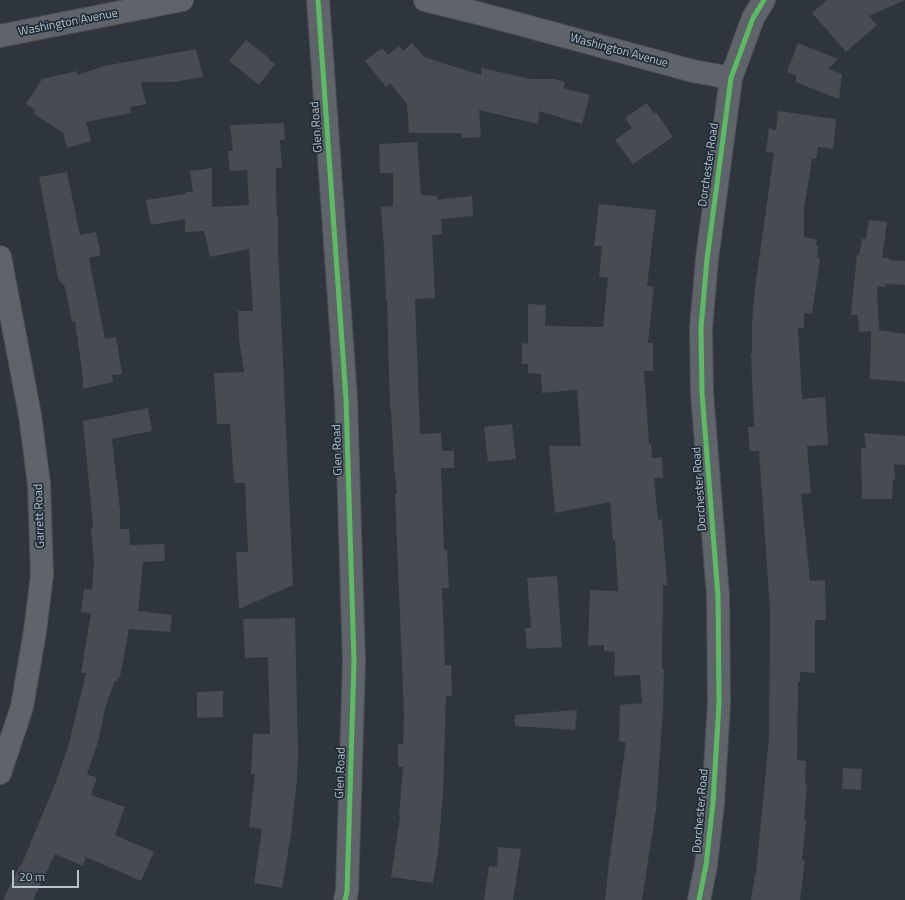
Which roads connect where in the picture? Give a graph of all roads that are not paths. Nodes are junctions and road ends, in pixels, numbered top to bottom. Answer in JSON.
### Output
{"nodes":[{"id":1,"x":182,"y":0,"type":"edge"},
{"id":2,"x":318,"y":0,"type":"edge"},
{"id":3,"x":425,"y":0,"type":"edge"},
{"id":4,"x":764,"y":0,"type":"edge"},
{"id":5,"x":0,"y":36,"type":"edge"},
{"id":6,"x":731,"y":78,"type":"junction"},
{"id":7,"x":0,"y":257,"type":"edge"},
{"id":8,"x":0,"y":773,"type":"edge"},
{"id":9,"x":345,"y":900,"type":"edge"},
{"id":10,"x":699,"y":900,"type":"edge"}],
"edges":[{"from":1,"to":5,"type":"street","name":"Washington Avenue"},
{"from":2,"to":9,"type":"street","name":"Glen Road"},
{"from":3,"to":6,"type":"street","name":"Washington Avenue"},
{"from":4,"to":6,"type":"street"},
{"from":6,"to":10,"type":"street","name":"Dorchester Road"},
{"from":7,"to":8,"type":"street","name":"Garrett Road"}]}
